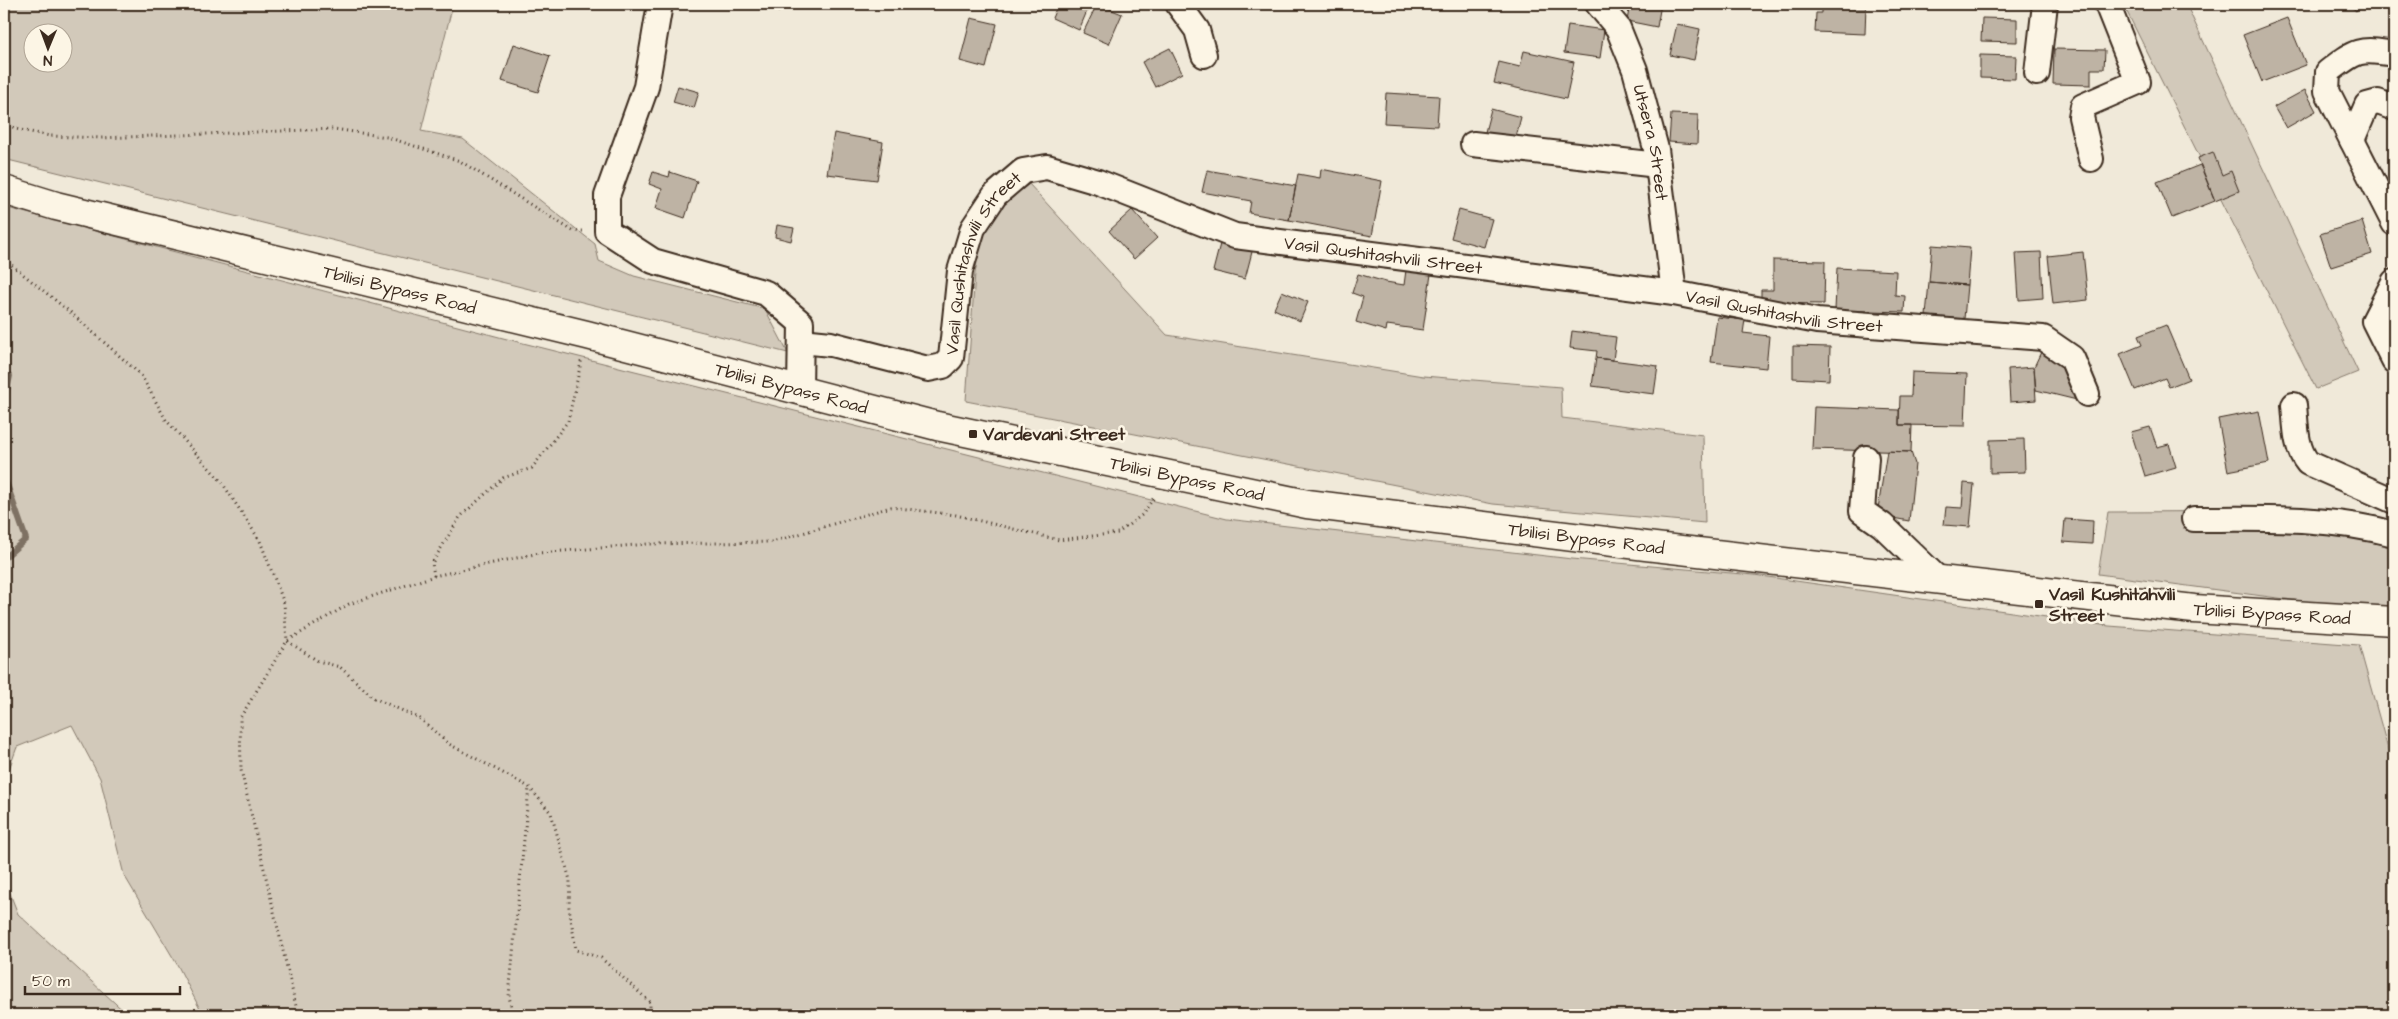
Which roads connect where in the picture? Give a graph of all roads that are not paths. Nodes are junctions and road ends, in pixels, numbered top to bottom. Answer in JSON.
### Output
{"nodes":[{"id":1,"x":660,"y":4,"type":"edge"},
{"id":2,"x":1178,"y":4,"type":"edge"},
{"id":3,"x":1598,"y":4,"type":"edge"},
{"id":4,"x":2045,"y":4,"type":"edge"},
{"id":5,"x":2107,"y":4,"type":"edge"},
{"id":6,"x":2394,"y":54,"type":"edge"},
{"id":7,"x":1204,"y":55,"type":"dead end"},
{"id":8,"x":2037,"y":73,"type":"dead end"},
{"id":9,"x":2394,"y":108,"type":"edge"},
{"id":10,"x":2352,"y":140,"type":"junction"},
{"id":11,"x":1473,"y":144,"type":"dead end"},
{"id":12,"x":2091,"y":159,"type":"dead end"},
{"id":13,"x":1658,"y":165,"type":"junction"},
{"id":14,"x":4,"y":190,"type":"edge"},
{"id":15,"x":2394,"y":224,"type":"edge"},
{"id":16,"x":2394,"y":282,"type":"edge"},
{"id":17,"x":1674,"y":293,"type":"junction"},
{"id":18,"x":801,"y":341,"type":"junction"},
{"id":19,"x":2394,"y":361,"type":"edge"},
{"id":20,"x":800,"y":390,"type":"junction"},
{"id":21,"x":2087,"y":394,"type":"dead end"},
{"id":22,"x":2294,"y":405,"type":"dead end"},
{"id":23,"x":1866,"y":458,"type":"dead end"},
{"id":24,"x":2394,"y":500,"type":"edge"},
{"id":25,"x":2194,"y":519,"type":"dead end"},
{"id":26,"x":2394,"y":534,"type":"edge"},
{"id":27,"x":1939,"y":580,"type":"junction"},
{"id":28,"x":2392,"y":627,"type":"edge"}],
"edges":[{"from":1,"to":18,"type":"street"},
{"from":2,"to":7,"type":"street"},
{"from":3,"to":13,"type":"street","name":"Utsera Street"},
{"from":4,"to":8,"type":"street"},
{"from":5,"to":12,"type":"street"},
{"from":6,"to":10,"type":"street"},
{"from":9,"to":10,"type":"street"},
{"from":10,"to":15,"type":"street"},
{"from":11,"to":13,"type":"street"},
{"from":13,"to":17,"type":"street","name":"Utsera Street"},
{"from":14,"to":20,"type":"highway","name":"Tbilisi Bypass Road"},
{"from":16,"to":19,"type":"street"},
{"from":17,"to":18,"type":"street","name":"Vasil Qushitashvili Street"},
{"from":17,"to":21,"type":"street","name":"Vasil Qushitashvili Street"},
{"from":18,"to":20,"type":"street"},
{"from":20,"to":27,"type":"highway","name":"Tbilisi Bypass Road"},
{"from":22,"to":24,"type":"street"},
{"from":23,"to":27,"type":"street"},
{"from":25,"to":26,"type":"street"},
{"from":27,"to":28,"type":"highway","name":"Tbilisi Bypass Road"}]}
